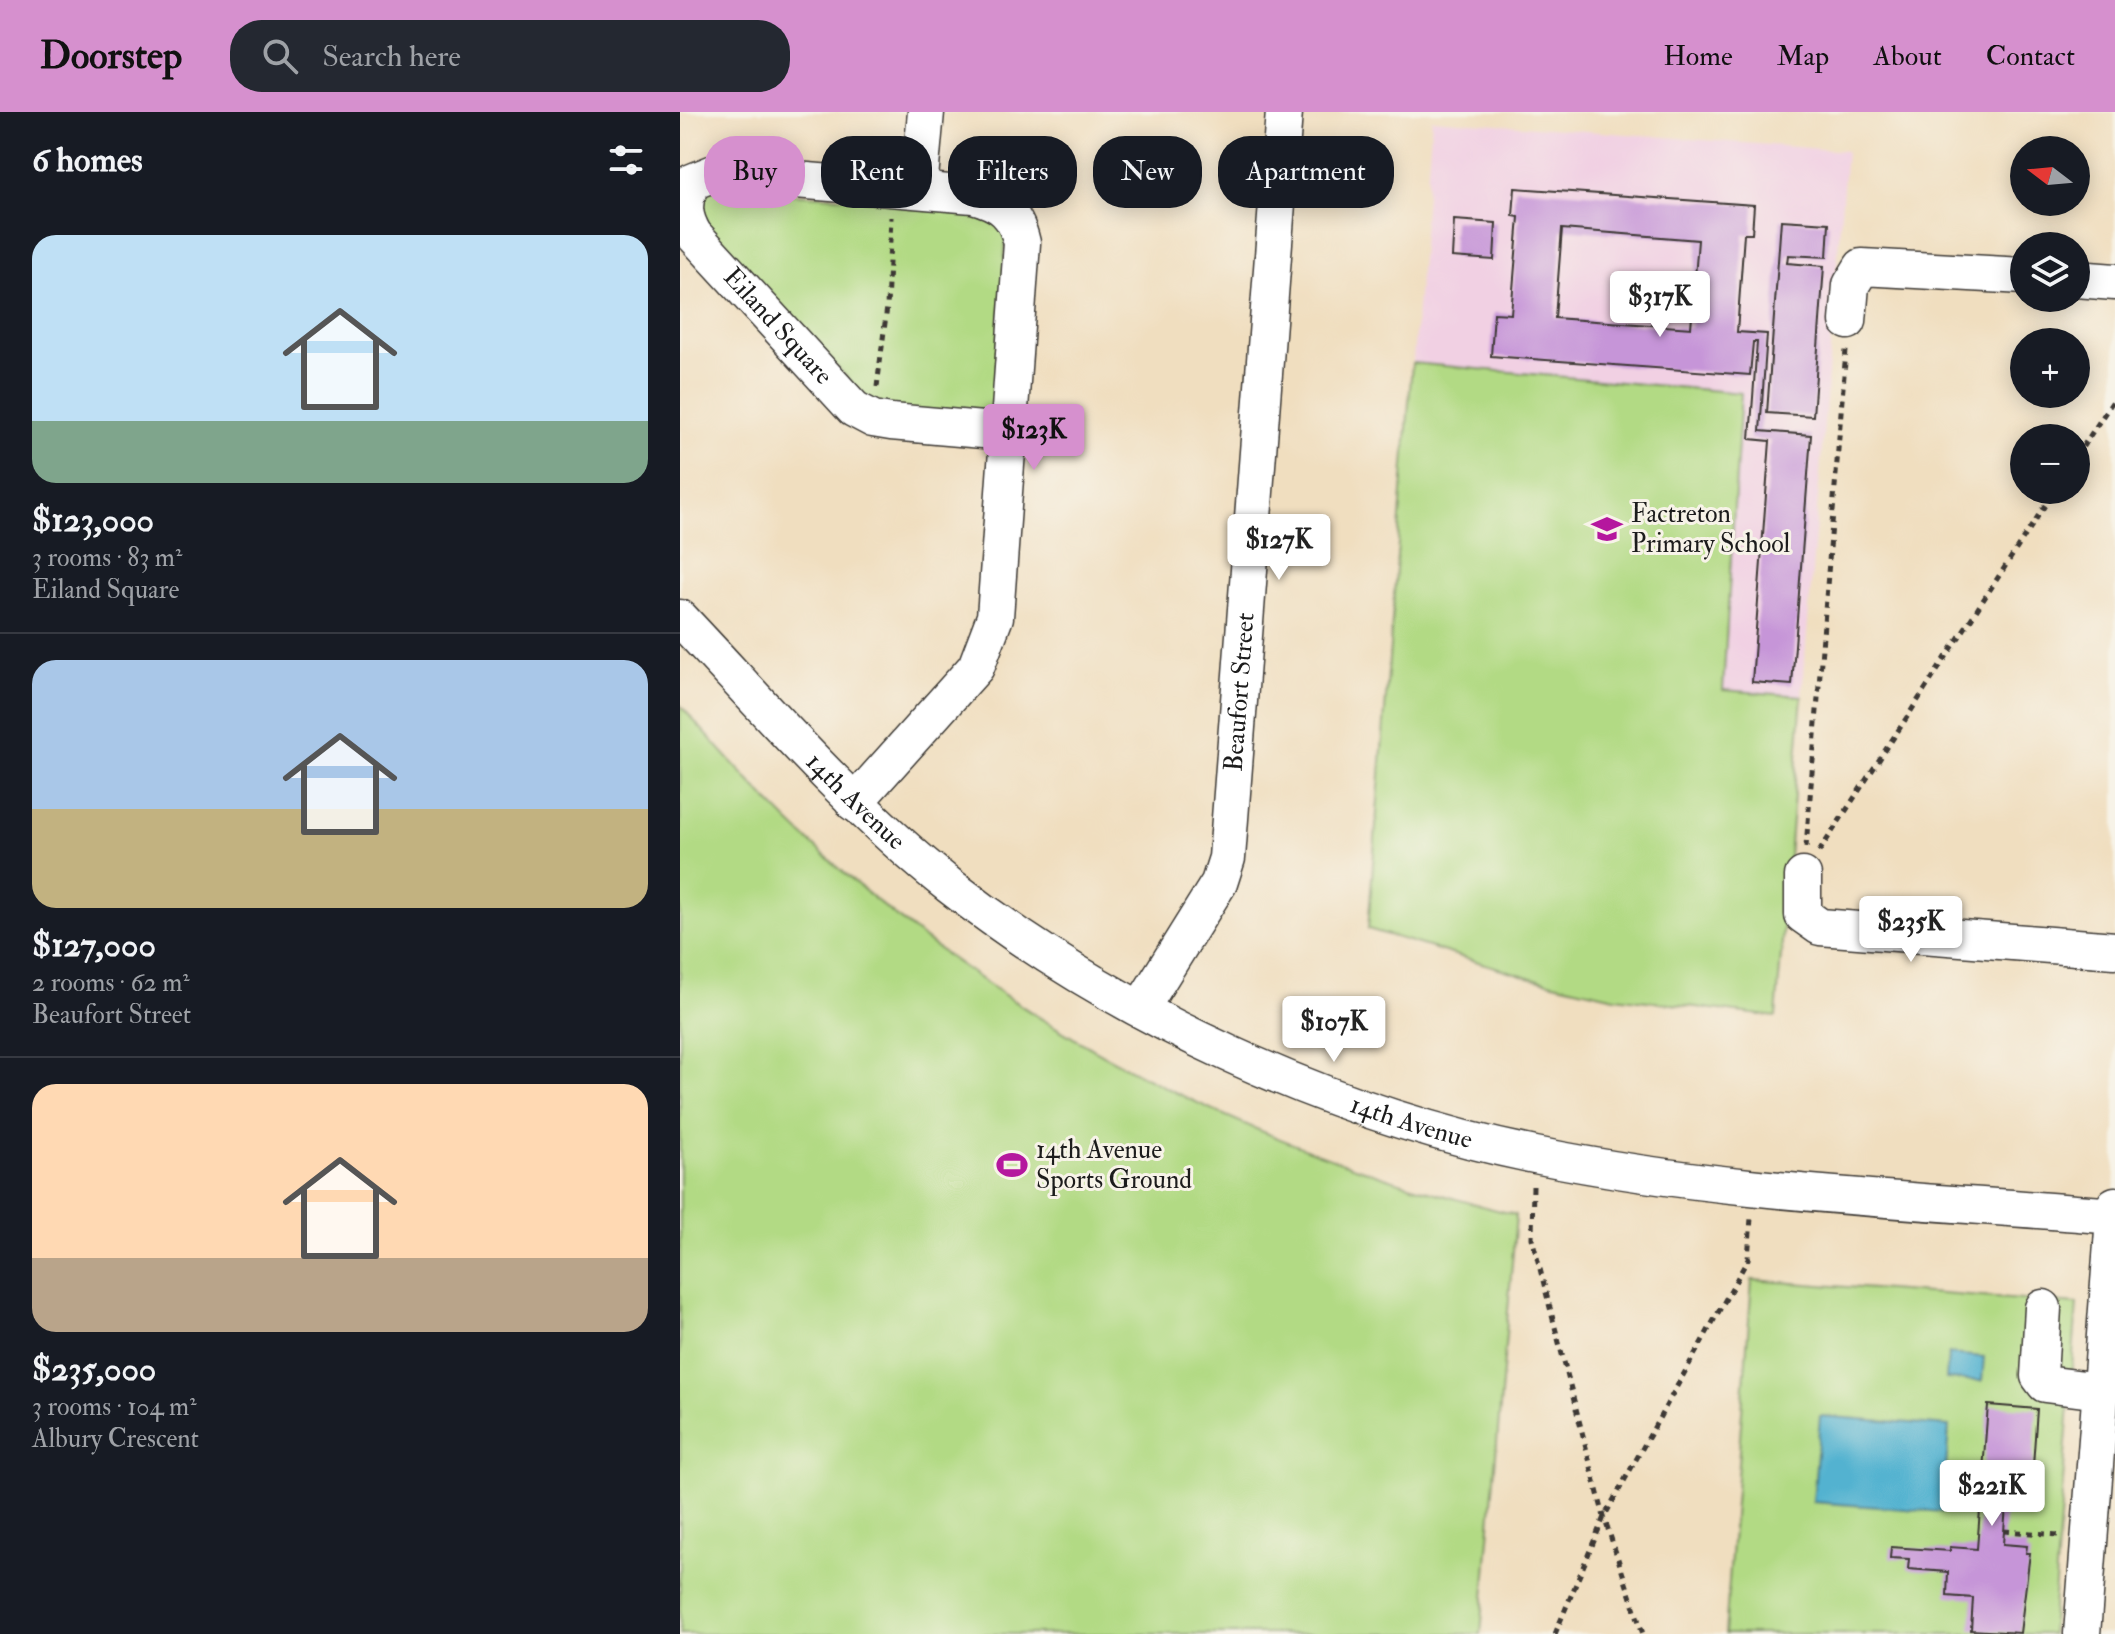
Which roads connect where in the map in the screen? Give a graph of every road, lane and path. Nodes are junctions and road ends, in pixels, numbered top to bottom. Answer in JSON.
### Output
{"nodes":[{"id":1,"x":926,"y":112,"type":"edge"},
{"id":2,"x":1284,"y":112,"type":"edge"},
{"id":3,"x":920,"y":136,"type":"edge"},
{"id":4,"x":821,"y":181,"type":"edge"},
{"id":5,"x":932,"y":192,"type":"edge"},
{"id":6,"x":903,"y":208,"type":"edge"},
{"id":7,"x":2010,"y":275,"type":"edge"},
{"id":8,"x":2090,"y":280,"type":"edge"},
{"id":9,"x":2115,"y":282,"type":"edge"},
{"id":10,"x":1848,"y":321,"type":"joint"},
{"id":11,"x":2115,"y":398,"type":"edge"},
{"id":12,"x":873,"y":419,"type":"junction"},
{"id":13,"x":1006,"y":432,"type":"junction"},
{"id":14,"x":2090,"y":436,"type":"edge"},
{"id":15,"x":2046,"y":504,"type":"edge"},
{"id":16,"x":680,"y":618,"type":"edge"},
{"id":17,"x":854,"y":803,"type":"junction"},
{"id":18,"x":1803,"y":876,"type":"junction"},
{"id":19,"x":2115,"y":950,"type":"edge"},
{"id":20,"x":1141,"y":1008,"type":"junction"},
{"id":21,"x":1534,"y":1155,"type":"junction"},
{"id":22,"x":1754,"y":1186,"type":"junction"},
{"id":23,"x":2115,"y":1205,"type":"edge"},
{"id":24,"x":2115,"y":1216,"type":"edge"},
{"id":25,"x":2043,"y":1308,"type":"dead end"},
{"id":26,"x":2100,"y":1391,"type":"junction"},
{"id":27,"x":1604,"y":1517,"type":"junction"},
{"id":28,"x":2004,"y":1531,"type":"dead end"},
{"id":29,"x":2089,"y":1537,"type":"junction"},
{"id":30,"x":1555,"y":1634,"type":"edge"},
{"id":31,"x":1643,"y":1634,"type":"edge"},
{"id":32,"x":2082,"y":1634,"type":"edge"}],
"edges":[{"from":1,"to":3,"type":"street"},
{"from":2,"to":20,"type":"street","name":"Beaufort Street"},
{"from":4,"to":12,"type":"street","name":"Eiland Square"},
{"from":5,"to":13,"type":"street","name":"Eiland Square"},
{"from":6,"to":12,"type":"path"},
{"from":7,"to":10,"type":"street"},
{"from":8,"to":9,"type":"street"},
{"from":10,"to":18,"type":"path"},
{"from":11,"to":14,"type":"path"},
{"from":12,"to":13,"type":"street"},
{"from":13,"to":17,"type":"street","name":"Eiland Square"},
{"from":15,"to":18,"type":"path"},
{"from":16,"to":17,"type":"street","name":"14th Avenue"},
{"from":17,"to":20,"type":"street","name":"14th Avenue"},
{"from":18,"to":19,"type":"street"},
{"from":20,"to":21,"type":"street","name":"14th Avenue"},
{"from":21,"to":22,"type":"street","name":"14th Avenue"},
{"from":21,"to":27,"type":"path"},
{"from":22,"to":24,"type":"street","name":"14th Avenue"},
{"from":22,"to":27,"type":"path"},
{"from":23,"to":24,"type":"street"},
{"from":24,"to":26,"type":"street"},
{"from":25,"to":26,"type":"street"},
{"from":26,"to":29,"type":"street"},
{"from":27,"to":30,"type":"path"},
{"from":27,"to":31,"type":"path"},
{"from":28,"to":29,"type":"path"},
{"from":29,"to":32,"type":"street"}]}
